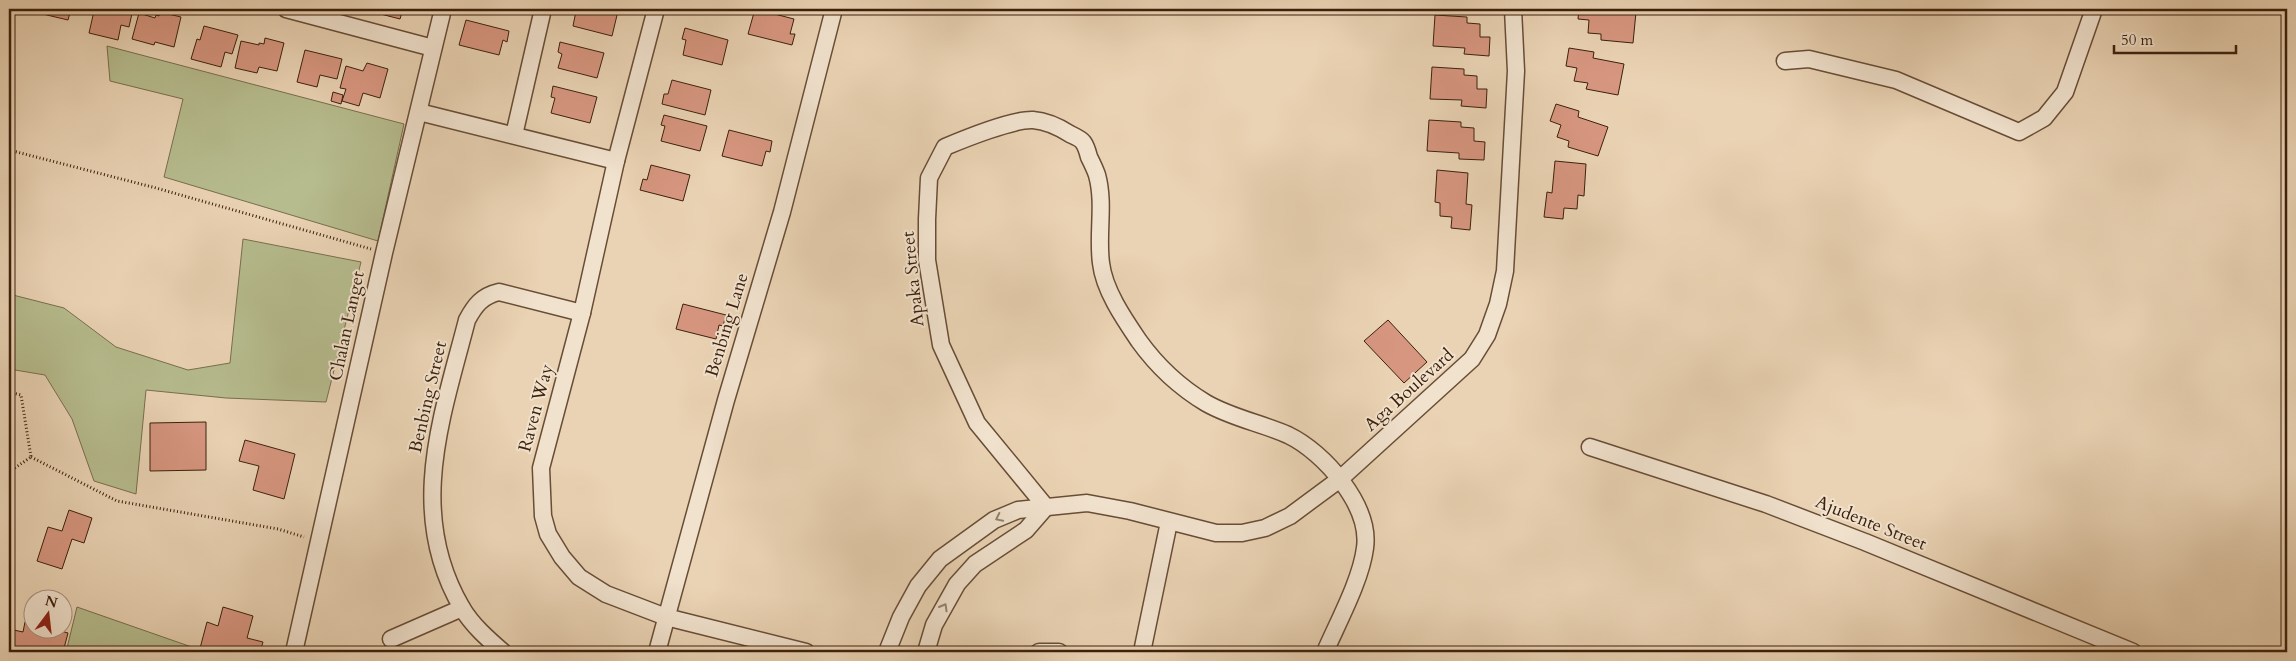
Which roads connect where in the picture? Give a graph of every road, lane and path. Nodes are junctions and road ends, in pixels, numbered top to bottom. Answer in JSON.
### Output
{"nodes":[{"id":1,"x":286,"y":9,"type":"edge"},
{"id":2,"x":443,"y":9,"type":"edge"},
{"id":3,"x":543,"y":9,"type":"edge"},
{"id":4,"x":656,"y":9,"type":"edge"},
{"id":5,"x":834,"y":9,"type":"edge"},
{"id":6,"x":1513,"y":9,"type":"edge"},
{"id":7,"x":2094,"y":9,"type":"edge"},
{"id":8,"x":432,"y":48,"type":"junction"},
{"id":9,"x":1785,"y":61,"type":"dead end"},
{"id":10,"x":419,"y":112,"type":"junction"},
{"id":11,"x":514,"y":135,"type":"junction"},
{"id":12,"x":9,"y":150,"type":"edge"},
{"id":13,"x":616,"y":161,"type":"junction"},
{"id":14,"x":384,"y":253,"type":"junction"},
{"id":15,"x":582,"y":312,"type":"junction"},
{"id":16,"x":9,"y":392,"type":"edge"},
{"id":17,"x":1590,"y":447,"type":"dead end"},
{"id":18,"x":32,"y":456,"type":"junction"},
{"id":19,"x":9,"y":472,"type":"edge"},
{"id":20,"x":1340,"y":479,"type":"junction"},
{"id":21,"x":1046,"y":507,"type":"junction"},
{"id":22,"x":1169,"y":522,"type":"junction"},
{"id":23,"x":320,"y":542,"type":"junction"},
{"id":24,"x":462,"y":608,"type":"junction"},
{"id":25,"x":666,"y":617,"type":"junction"},
{"id":26,"x":391,"y":639,"type":"dead end"},
{"id":27,"x":294,"y":652,"type":"edge"},
{"id":28,"x":503,"y":652,"type":"edge"},
{"id":29,"x":657,"y":652,"type":"edge"},
{"id":30,"x":806,"y":652,"type":"edge"},
{"id":31,"x":887,"y":652,"type":"edge"},
{"id":32,"x":926,"y":652,"type":"edge"},
{"id":33,"x":1039,"y":652,"type":"edge"},
{"id":34,"x":1059,"y":652,"type":"edge"},
{"id":35,"x":1142,"y":652,"type":"edge"},
{"id":36,"x":1325,"y":652,"type":"edge"},
{"id":37,"x":2132,"y":652,"type":"edge"}],
"edges":[{"from":1,"to":8,"type":"street"},
{"from":2,"to":8,"type":"street","name":"Chalan Langet"},
{"from":3,"to":11,"type":"street"},
{"from":4,"to":13,"type":"street","name":"Raven Way"},
{"from":5,"to":25,"type":"street","name":"Benbing Lane"},
{"from":6,"to":20,"type":"street","name":"Aga Boulevard"},
{"from":7,"to":9,"type":"street"},
{"from":8,"to":10,"type":"street","name":"Chalan Langet"},
{"from":10,"to":11,"type":"street"},
{"from":10,"to":14,"type":"street","name":"Chalan Langet"},
{"from":11,"to":13,"type":"street"},
{"from":12,"to":14,"type":"path"},
{"from":13,"to":15,"type":"street","name":"Raven Way"},
{"from":14,"to":23,"type":"street","name":"Chalan Langet"},
{"from":15,"to":24,"type":"street","name":"Benbing Street"},
{"from":15,"to":25,"type":"street","name":"Raven Way"},
{"from":16,"to":18,"type":"path"},
{"from":17,"to":37,"type":"street","name":"Ajudente Street"},
{"from":18,"to":19,"type":"path"},
{"from":18,"to":23,"type":"path"},
{"from":20,"to":21,"type":"street","name":"Apaka Street"},
{"from":20,"to":22,"type":"street","name":"Aga Boulevard"},
{"from":20,"to":36,"type":"street","name":"Apaka Street"},
{"from":21,"to":22,"type":"street","name":"Aga Boulevard"},
{"from":21,"to":31,"type":"street","name":"Aga Boulevard","one_way":true},
{"from":32,"to":21,"type":"street","one_way":true},
{"from":22,"to":35,"type":"street"},
{"from":23,"to":27,"type":"street","name":"Chalan Langet"},
{"from":24,"to":26,"type":"street"},
{"from":24,"to":28,"type":"street","name":"Benbing Street"},
{"from":25,"to":29,"type":"street","name":"Benbing Lane"},
{"from":25,"to":30,"type":"street","name":"Raven Way"},
{"from":33,"to":34,"type":"street"}]}
